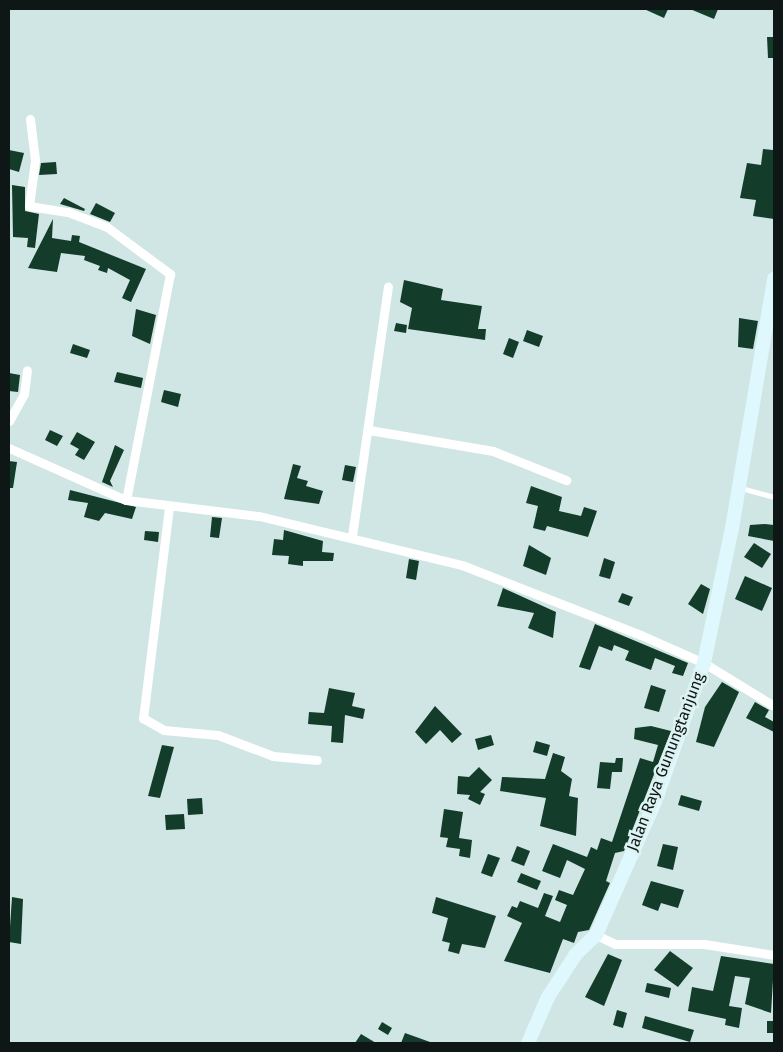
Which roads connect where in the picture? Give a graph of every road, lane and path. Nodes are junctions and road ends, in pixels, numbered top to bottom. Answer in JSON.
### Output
{"nodes":[{"id":1,"x":30,"y":119,"type":"dead end"},
{"id":2,"x":774,"y":279,"type":"edge"},
{"id":3,"x":388,"y":287,"type":"dead end"},
{"id":4,"x":27,"y":370,"type":"dead end"},
{"id":5,"x":9,"y":421,"type":"edge"},
{"id":6,"x":369,"y":430,"type":"junction"},
{"id":7,"x":9,"y":448,"type":"edge"},
{"id":8,"x":566,"y":480,"type":"dead end"},
{"id":9,"x":739,"y":488,"type":"junction"},
{"id":10,"x":774,"y":498,"type":"edge"},
{"id":11,"x":126,"y":500,"type":"junction"},
{"id":12,"x":169,"y":507,"type":"junction"},
{"id":13,"x":352,"y":536,"type":"junction"},
{"id":14,"x":704,"y":663,"type":"junction"},
{"id":15,"x":774,"y":706,"type":"edge"},
{"id":16,"x":317,"y":760,"type":"dead end"},
{"id":17,"x":596,"y":935,"type":"junction"},
{"id":18,"x":774,"y":955,"type":"edge"},
{"id":19,"x":528,"y":1043,"type":"edge"}],
"edges":[{"from":1,"to":11,"type":"street"},
{"from":2,"to":9,"type":"main road","name":"Jalan Raya Gunungtanjung"},
{"from":3,"to":6,"type":"street"},
{"from":4,"to":5,"type":"street"},
{"from":6,"to":8,"type":"street"},
{"from":6,"to":13,"type":"street"},
{"from":7,"to":11,"type":"street"},
{"from":9,"to":10,"type":"lane"},
{"from":9,"to":14,"type":"main road","name":"Jalan Raya Gunungtanjung"},
{"from":11,"to":12,"type":"street"},
{"from":12,"to":13,"type":"street"},
{"from":12,"to":16,"type":"street"},
{"from":13,"to":14,"type":"street"},
{"from":14,"to":15,"type":"street"},
{"from":14,"to":17,"type":"main road","name":"Jalan Raya Gunungtanjung"},
{"from":17,"to":18,"type":"street"},
{"from":17,"to":19,"type":"main road","name":"Jalan Raya Gunungtanjung"}]}
